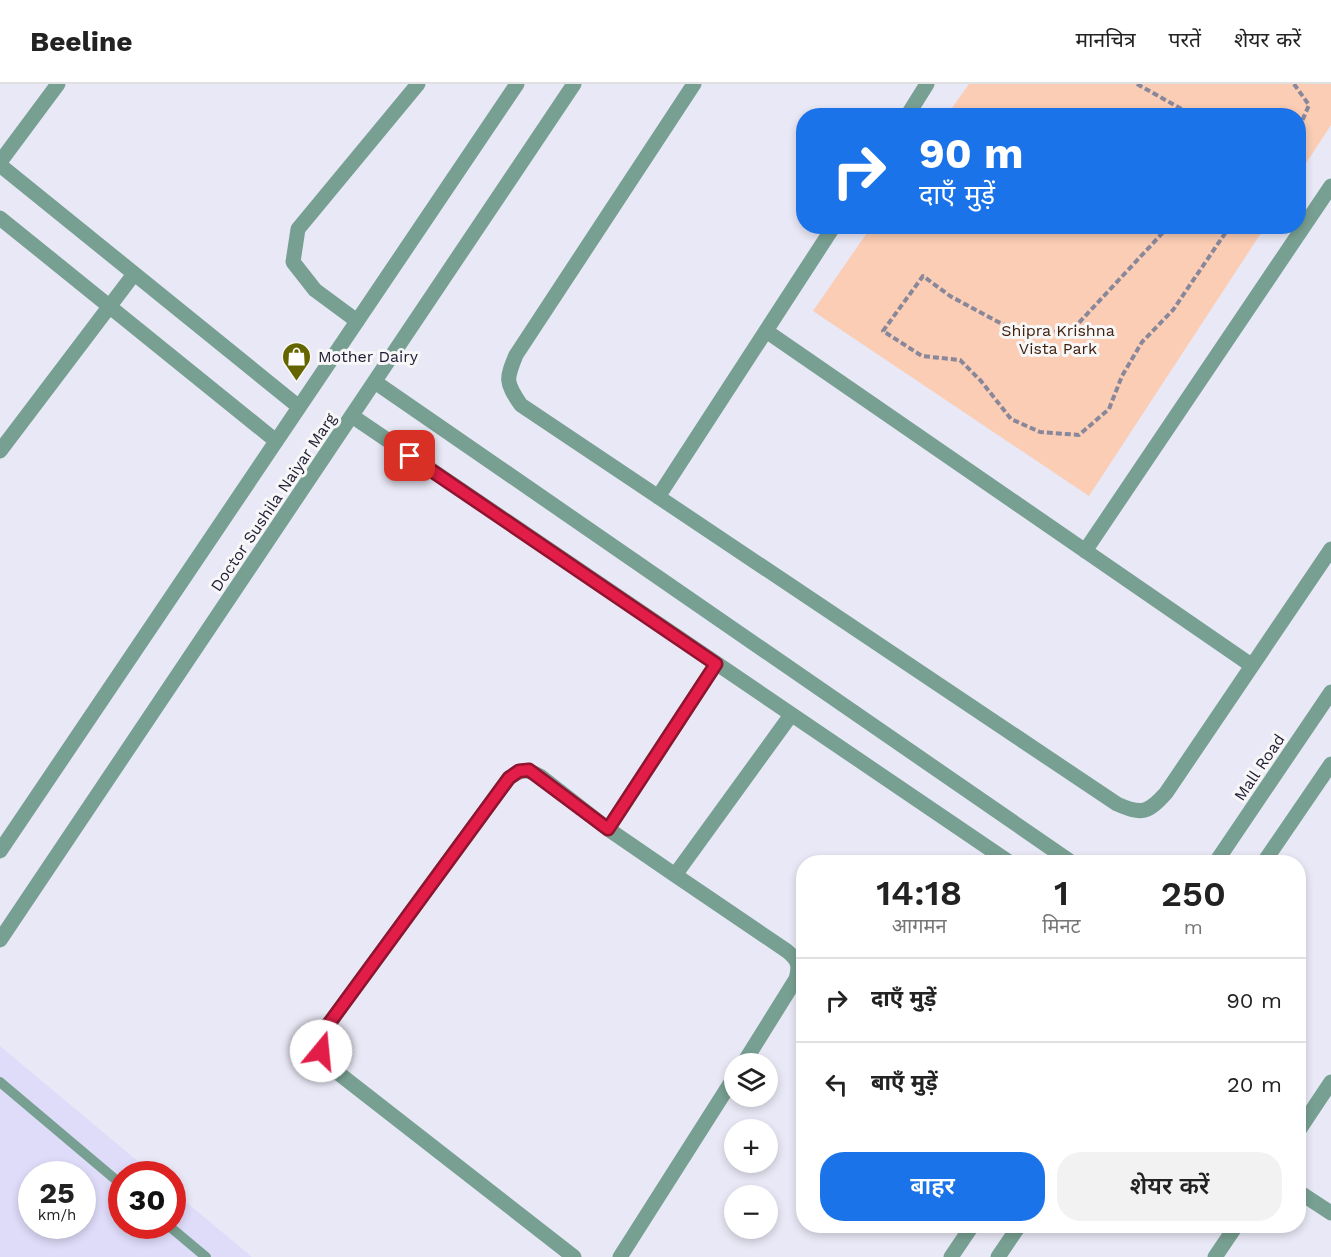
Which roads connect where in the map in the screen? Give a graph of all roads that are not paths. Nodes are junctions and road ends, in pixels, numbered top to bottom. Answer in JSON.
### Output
{"nodes":[{"id":1,"x":58,"y":84,"type":"edge"},
{"id":2,"x":418,"y":84,"type":"edge"},
{"id":3,"x":517,"y":84,"type":"edge"},
{"id":4,"x":574,"y":84,"type":"edge"},
{"id":5,"x":694,"y":84,"type":"edge"},
{"id":6,"x":927,"y":84,"type":"edge"},
{"id":7,"x":912,"y":108,"type":"edge"},
{"id":8,"x":0,"y":163,"type":"edge"},
{"id":9,"x":1331,"y":186,"type":"edge"},
{"id":10,"x":0,"y":218,"type":"edge"},
{"id":11,"x":1306,"y":223,"type":"edge"},
{"id":12,"x":829,"y":234,"type":"edge"},
{"id":13,"x":1299,"y":234,"type":"edge"},
{"id":14,"x":134,"y":274,"type":"junction"},
{"id":15,"x":108,"y":308,"type":"junction"},
{"id":16,"x":357,"y":321,"type":"junction"},
{"id":17,"x":766,"y":331,"type":"junction"},
{"id":18,"x":375,"y":382,"type":"junction"},
{"id":19,"x":299,"y":407,"type":"junction"},
{"id":20,"x":352,"y":416,"type":"junction"},
{"id":21,"x":276,"y":441,"type":"junction"},
{"id":22,"x":0,"y":451,"type":"edge"},
{"id":23,"x":658,"y":498,"type":"junction"},
{"id":24,"x":1331,"y":549,"type":"edge"},
{"id":25,"x":1084,"y":551,"type":"junction"},
{"id":26,"x":716,"y":664,"type":"junction"},
{"id":27,"x":1251,"y":665,"type":"junction"},
{"id":28,"x":1331,"y":692,"type":"edge"},
{"id":29,"x":791,"y":715,"type":"junction"},
{"id":30,"x":1331,"y":764,"type":"edge"},
{"id":31,"x":608,"y":829,"type":"junction"},
{"id":32,"x":0,"y":851,"type":"edge"},
{"id":33,"x":999,"y":855,"type":"edge"},
{"id":34,"x":1061,"y":855,"type":"edge"},
{"id":35,"x":1221,"y":855,"type":"edge"},
{"id":36,"x":1269,"y":855,"type":"edge"},
{"id":37,"x":675,"y":875,"type":"junction"},
{"id":38,"x":0,"y":940,"type":"edge"},
{"id":39,"x":796,"y":960,"type":"edge"},
{"id":40,"x":796,"y":980,"type":"edge"},
{"id":41,"x":750,"y":1053,"type":"edge"},
{"id":42,"x":1331,"y":1082,"type":"edge"},
{"id":43,"x":0,"y":1083,"type":"edge"},
{"id":44,"x":724,"y":1093,"type":"edge"},
{"id":45,"x":1306,"y":1120,"type":"edge"},
{"id":46,"x":108,"y":1173,"type":"edge"},
{"id":47,"x":1306,"y":1197,"type":"edge"},
{"id":48,"x":1331,"y":1213,"type":"edge"},
{"id":49,"x":967,"y":1233,"type":"edge"},
{"id":50,"x":1014,"y":1233,"type":"edge"},
{"id":51,"x":1231,"y":1233,"type":"edge"},
{"id":52,"x":185,"y":1239,"type":"edge"},
{"id":53,"x":206,"y":1257,"type":"edge"},
{"id":54,"x":574,"y":1257,"type":"edge"},
{"id":55,"x":620,"y":1257,"type":"edge"},
{"id":56,"x":951,"y":1257,"type":"edge"},
{"id":57,"x":998,"y":1257,"type":"edge"},
{"id":58,"x":1215,"y":1257,"type":"edge"}],
"edges":[{"from":1,"to":8,"type":"street"},
{"from":2,"to":16,"type":"street"},
{"from":3,"to":16,"type":"street","name":"Doctor Sushila Naiyar Marg"},
{"from":4,"to":18,"type":"street","name":"Doctor Sushila Naiyar Marg"},
{"from":5,"to":23,"type":"street"},
{"from":6,"to":7,"type":"street"},
{"from":8,"to":14,"type":"street"},
{"from":9,"to":11,"type":"street"},
{"from":10,"to":15,"type":"street"},
{"from":12,"to":17,"type":"street"},
{"from":13,"to":25,"type":"street"},
{"from":14,"to":15,"type":"street"},
{"from":14,"to":19,"type":"street"},
{"from":15,"to":21,"type":"street"},
{"from":15,"to":22,"type":"street"},
{"from":16,"to":19,"type":"street","name":"Doctor Sushila Naiyar Marg"},
{"from":17,"to":23,"type":"street"},
{"from":17,"to":25,"type":"street"},
{"from":18,"to":20,"type":"street","name":"Doctor Sushila Naiyar Marg"},
{"from":18,"to":34,"type":"street"},
{"from":19,"to":21,"type":"street","name":"Doctor Sushila Naiyar Marg"},
{"from":20,"to":26,"type":"street"},
{"from":20,"to":38,"type":"street","name":"Doctor Sushila Naiyar Marg"},
{"from":21,"to":32,"type":"street","name":"Doctor Sushila Naiyar Marg"},
{"from":23,"to":27,"type":"street"},
{"from":24,"to":27,"type":"street"},
{"from":25,"to":27,"type":"street"},
{"from":26,"to":29,"type":"street"},
{"from":26,"to":31,"type":"street"},
{"from":28,"to":35,"type":"street","name":"Mall Road"},
{"from":29,"to":33,"type":"street"},
{"from":29,"to":37,"type":"street"},
{"from":30,"to":36,"type":"street"},
{"from":31,"to":37,"type":"street"},
{"from":31,"to":54,"type":"street"},
{"from":37,"to":39,"type":"street"},
{"from":40,"to":41,"type":"street"},
{"from":42,"to":45,"type":"street"},
{"from":43,"to":46,"type":"lane"},
{"from":44,"to":55,"type":"street"},
{"from":47,"to":48,"type":"street"},
{"from":49,"to":56,"type":"street"},
{"from":50,"to":57,"type":"street"},
{"from":51,"to":58,"type":"street"},
{"from":52,"to":53,"type":"lane"}]}
